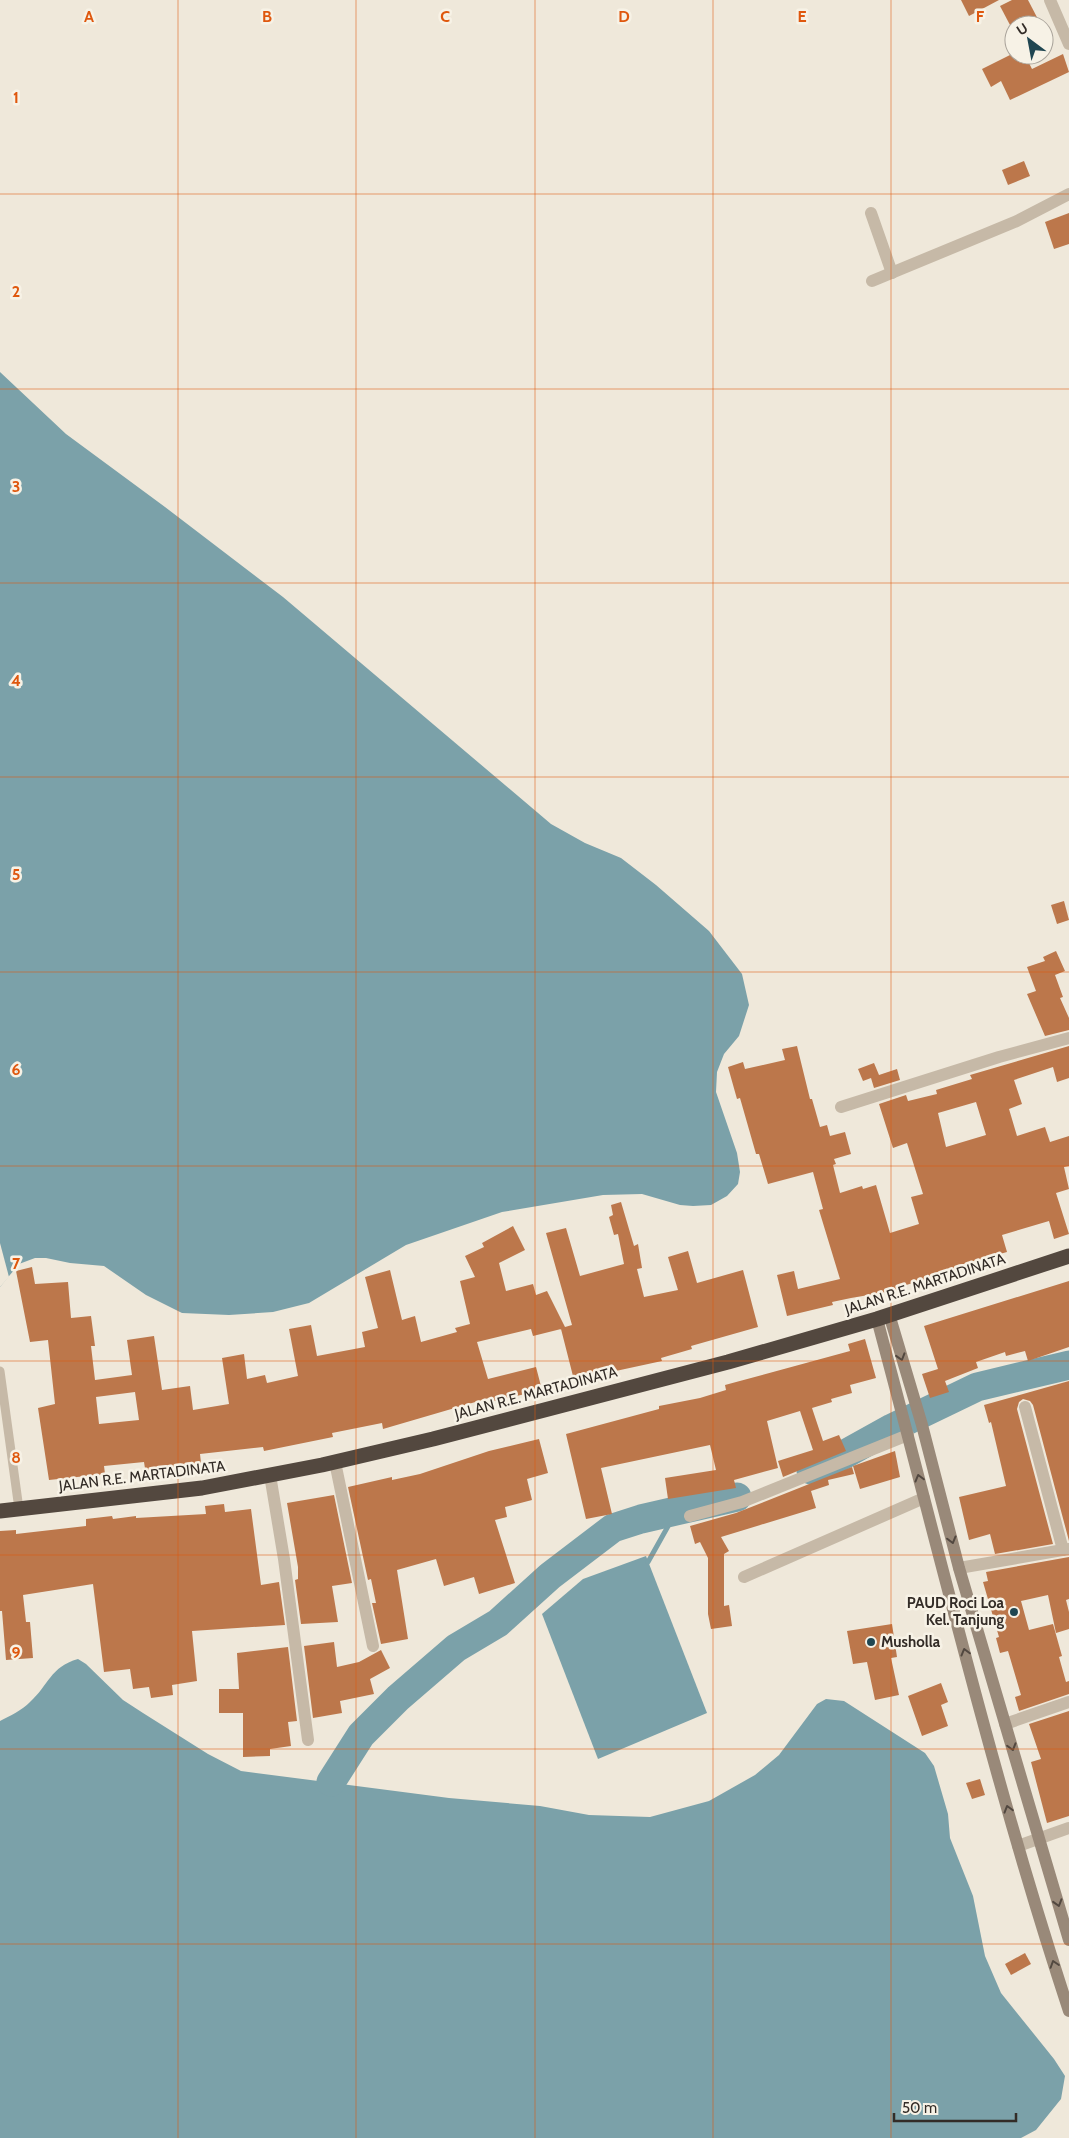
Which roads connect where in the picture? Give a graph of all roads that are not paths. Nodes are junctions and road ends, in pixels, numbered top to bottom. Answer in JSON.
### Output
{"nodes":[{"id":1,"x":1050,"y":0,"type":"edge"},
{"id":2,"x":1069,"y":44,"type":"edge"},
{"id":3,"x":1069,"y":194,"type":"edge"},
{"id":4,"x":871,"y":212,"type":"dead end"},
{"id":5,"x":892,"y":273,"type":"junction"},
{"id":6,"x":872,"y":281,"type":"dead end"},
{"id":7,"x":1069,"y":1038,"type":"edge"},
{"id":8,"x":841,"y":1107,"type":"dead end"},
{"id":9,"x":1069,"y":1256,"type":"edge"},
{"id":10,"x":883,"y":1317,"type":"junction"},
{"id":11,"x":0,"y":1371,"type":"edge"},
{"id":12,"x":1025,"y":1407,"type":"dead end"},
{"id":13,"x":907,"y":1432,"type":"junction"},
{"id":14,"x":335,"y":1462,"type":"junction"},
{"id":15,"x":270,"y":1475,"type":"junction"},
{"id":16,"x":924,"y":1498,"type":"junction"},
{"id":17,"x":19,"y":1509,"type":"junction"},
{"id":18,"x":0,"y":1510,"type":"edge"},
{"id":19,"x":690,"y":1516,"type":"dead end"},
{"id":20,"x":1066,"y":1550,"type":"edge"},
{"id":21,"x":959,"y":1568,"type":"junction"},
{"id":22,"x":744,"y":1577,"type":"dead end"},
{"id":23,"x":373,"y":1646,"type":"dead end"},
{"id":24,"x":1069,"y":1702,"type":"edge"},
{"id":25,"x":1005,"y":1724,"type":"junction"},
{"id":26,"x":308,"y":1740,"type":"dead end"},
{"id":27,"x":1069,"y":1828,"type":"edge"},
{"id":28,"x":1038,"y":1839,"type":"junction"},
{"id":29,"x":1018,"y":1846,"type":"junction"},
{"id":30,"x":1069,"y":1940,"type":"edge"},
{"id":31,"x":1069,"y":2011,"type":"edge"}],
"edges":[{"from":1,"to":2,"type":"street"},
{"from":3,"to":5,"type":"street"},
{"from":4,"to":5,"type":"street"},
{"from":5,"to":6,"type":"street"},
{"from":7,"to":8,"type":"street"},
{"from":9,"to":10,"type":"highway","name":"JALAN R.E. MARTADINATA"},
{"from":10,"to":13,"type":"street"},
{"from":10,"to":14,"type":"highway","name":"JALAN R.E. MARTADINATA"},
{"from":10,"to":21,"type":"street","one_way":true},
{"from":11,"to":17,"type":"lane"},
{"from":12,"to":20,"type":"street"},
{"from":16,"to":13,"type":"street","one_way":true},
{"from":13,"to":19,"type":"street"},
{"from":14,"to":15,"type":"highway","name":"JALAN R.E. MARTADINATA"},
{"from":14,"to":23,"type":"street"},
{"from":15,"to":17,"type":"highway","name":"JALAN R.E. MARTADINATA"},
{"from":15,"to":26,"type":"street"},
{"from":16,"to":22,"type":"street"},
{"from":29,"to":16,"type":"street","one_way":true},
{"from":17,"to":18,"type":"highway","name":"JALAN R.E. MARTADINATA"},
{"from":20,"to":21,"type":"street"},
{"from":21,"to":25,"type":"street"},
{"from":24,"to":25,"type":"street"},
{"from":25,"to":28,"type":"street","one_way":true},
{"from":27,"to":28,"type":"street"},
{"from":28,"to":29,"type":"street"},
{"from":28,"to":30,"type":"street","one_way":true},
{"from":31,"to":29,"type":"street","one_way":true}]}
